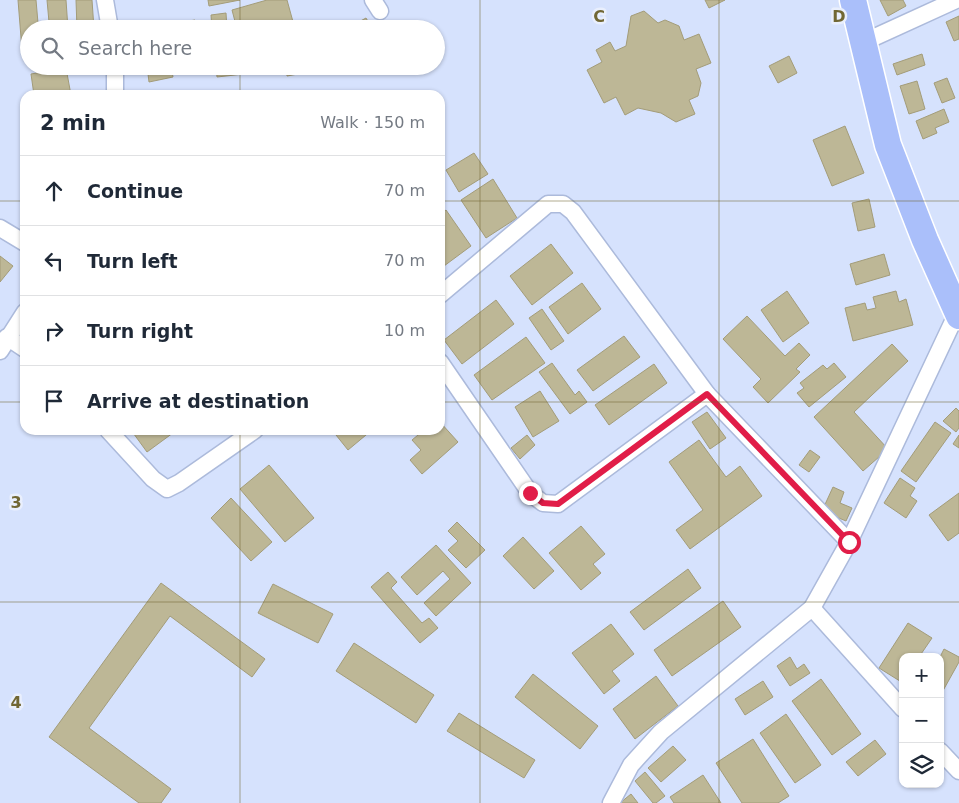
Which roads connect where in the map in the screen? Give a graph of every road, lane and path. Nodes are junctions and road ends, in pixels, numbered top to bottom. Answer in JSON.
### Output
{"nodes":[{"id":1,"x":105,"y":0,"type":"edge"},
{"id":2,"x":853,"y":0,"type":"edge"},
{"id":3,"x":956,"y":0,"type":"edge"},
{"id":4,"x":108,"y":20,"type":"edge"},
{"id":5,"x":864,"y":42,"type":"junction"},
{"id":6,"x":115,"y":75,"type":"edge"},
{"id":7,"x":115,"y":90,"type":"edge"},
{"id":8,"x":0,"y":228,"type":"edge"},
{"id":9,"x":20,"y":240,"type":"edge"},
{"id":10,"x":445,"y":291,"type":"edge"},
{"id":11,"x":958,"y":315,"type":"edge"},
{"id":12,"x":20,"y":320,"type":"edge"},
{"id":13,"x":4,"y":344,"type":"edge"},
{"id":14,"x":20,"y":348,"type":"edge"},
{"id":15,"x":445,"y":369,"type":"edge"},
{"id":16,"x":707,"y":394,"type":"junction"},
{"id":17,"x":113,"y":435,"type":"edge"},
{"id":18,"x":247,"y":435,"type":"edge"},
{"id":19,"x":849,"y":542,"type":"junction"},
{"id":20,"x":812,"y":608,"type":"junction"},
{"id":21,"x":899,"y":705,"type":"edge"},
{"id":22,"x":944,"y":755,"type":"edge"},
{"id":23,"x":959,"y":772,"type":"edge"},
{"id":24,"x":611,"y":803,"type":"edge"}],
"edges":[{"from":1,"to":4,"type":"street"},
{"from":2,"to":5,"type":"main road"},
{"from":3,"to":5,"type":"street"},
{"from":5,"to":11,"type":"main road"},
{"from":6,"to":7,"type":"street"},
{"from":8,"to":9,"type":"street"},
{"from":10,"to":16,"type":"street"},
{"from":11,"to":19,"type":"street"},
{"from":12,"to":13,"type":"street"},
{"from":13,"to":14,"type":"street"},
{"from":15,"to":16,"type":"street"},
{"from":16,"to":19,"type":"street"},
{"from":17,"to":18,"type":"street"},
{"from":19,"to":20,"type":"street"},
{"from":20,"to":21,"type":"street"},
{"from":20,"to":24,"type":"street"},
{"from":22,"to":23,"type":"street"}]}
